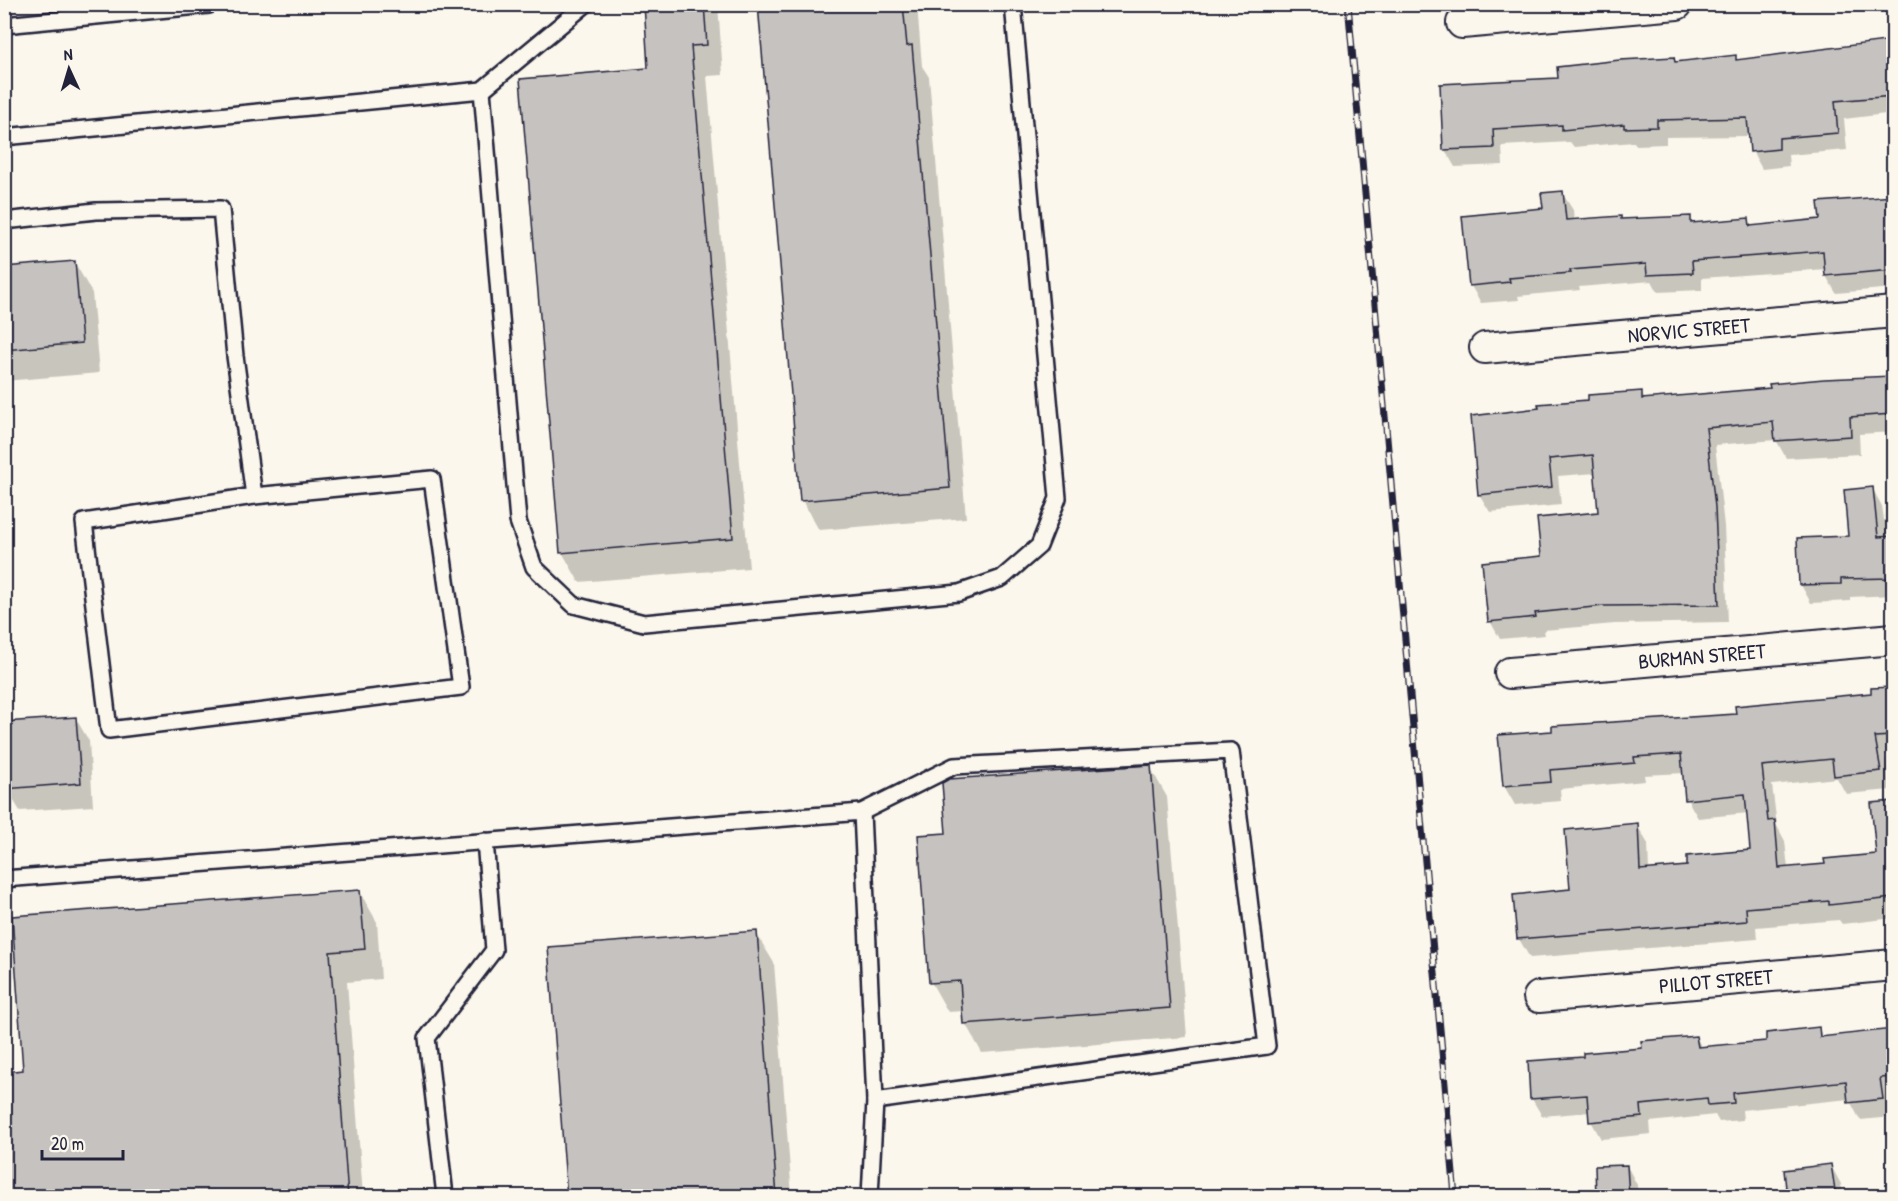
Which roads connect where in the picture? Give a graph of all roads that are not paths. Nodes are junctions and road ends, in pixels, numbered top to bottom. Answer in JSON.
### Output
{"nodes":[{"id":1,"x":209,"y":4,"type":"edge"},
{"id":2,"x":586,"y":4,"type":"edge"},
{"id":3,"x":1013,"y":4,"type":"edge"},
{"id":4,"x":1677,"y":4,"type":"edge"},
{"id":5,"x":1462,"y":23,"type":"dead end"},
{"id":6,"x":4,"y":25,"type":"edge"},
{"id":7,"x":482,"y":90,"type":"junction"},
{"id":8,"x":4,"y":137,"type":"edge"},
{"id":9,"x":4,"y":221,"type":"edge"},
{"id":10,"x":1893,"y":312,"type":"edge"},
{"id":11,"x":1485,"y":348,"type":"dead end"},
{"id":12,"x":254,"y":496,"type":"junction"},
{"id":13,"x":1893,"y":639,"type":"edge"},
{"id":14,"x":1510,"y":673,"type":"dead end"},
{"id":15,"x":862,"y":812,"type":"junction"},
{"id":16,"x":484,"y":841,"type":"junction"},
{"id":17,"x":4,"y":879,"type":"edge"},
{"id":18,"x":1893,"y":965,"type":"edge"},
{"id":19,"x":1539,"y":997,"type":"dead end"},
{"id":20,"x":875,"y":1101,"type":"junction"},
{"id":21,"x":445,"y":1197,"type":"edge"},
{"id":22,"x":870,"y":1197,"type":"edge"}],
"edges":[{"from":1,"to":6,"type":"lane"},
{"from":2,"to":7,"type":"lane"},
{"from":3,"to":7,"type":"lane"},
{"from":4,"to":5,"type":"street"},
{"from":7,"to":8,"type":"lane"},
{"from":9,"to":12,"type":"lane"},
{"from":10,"to":11,"type":"street","name":"NORVIC STREET"},
{"from":12,"to":12,"type":"lane"},
{"from":13,"to":14,"type":"street","name":"BURMAN STREET"},
{"from":15,"to":16,"type":"lane"},
{"from":15,"to":20,"type":"lane"},
{"from":15,"to":20,"type":"lane"},
{"from":16,"to":17,"type":"lane"},
{"from":16,"to":21,"type":"lane"},
{"from":18,"to":19,"type":"street","name":"PILLOT STREET"},
{"from":20,"to":22,"type":"lane"}]}
